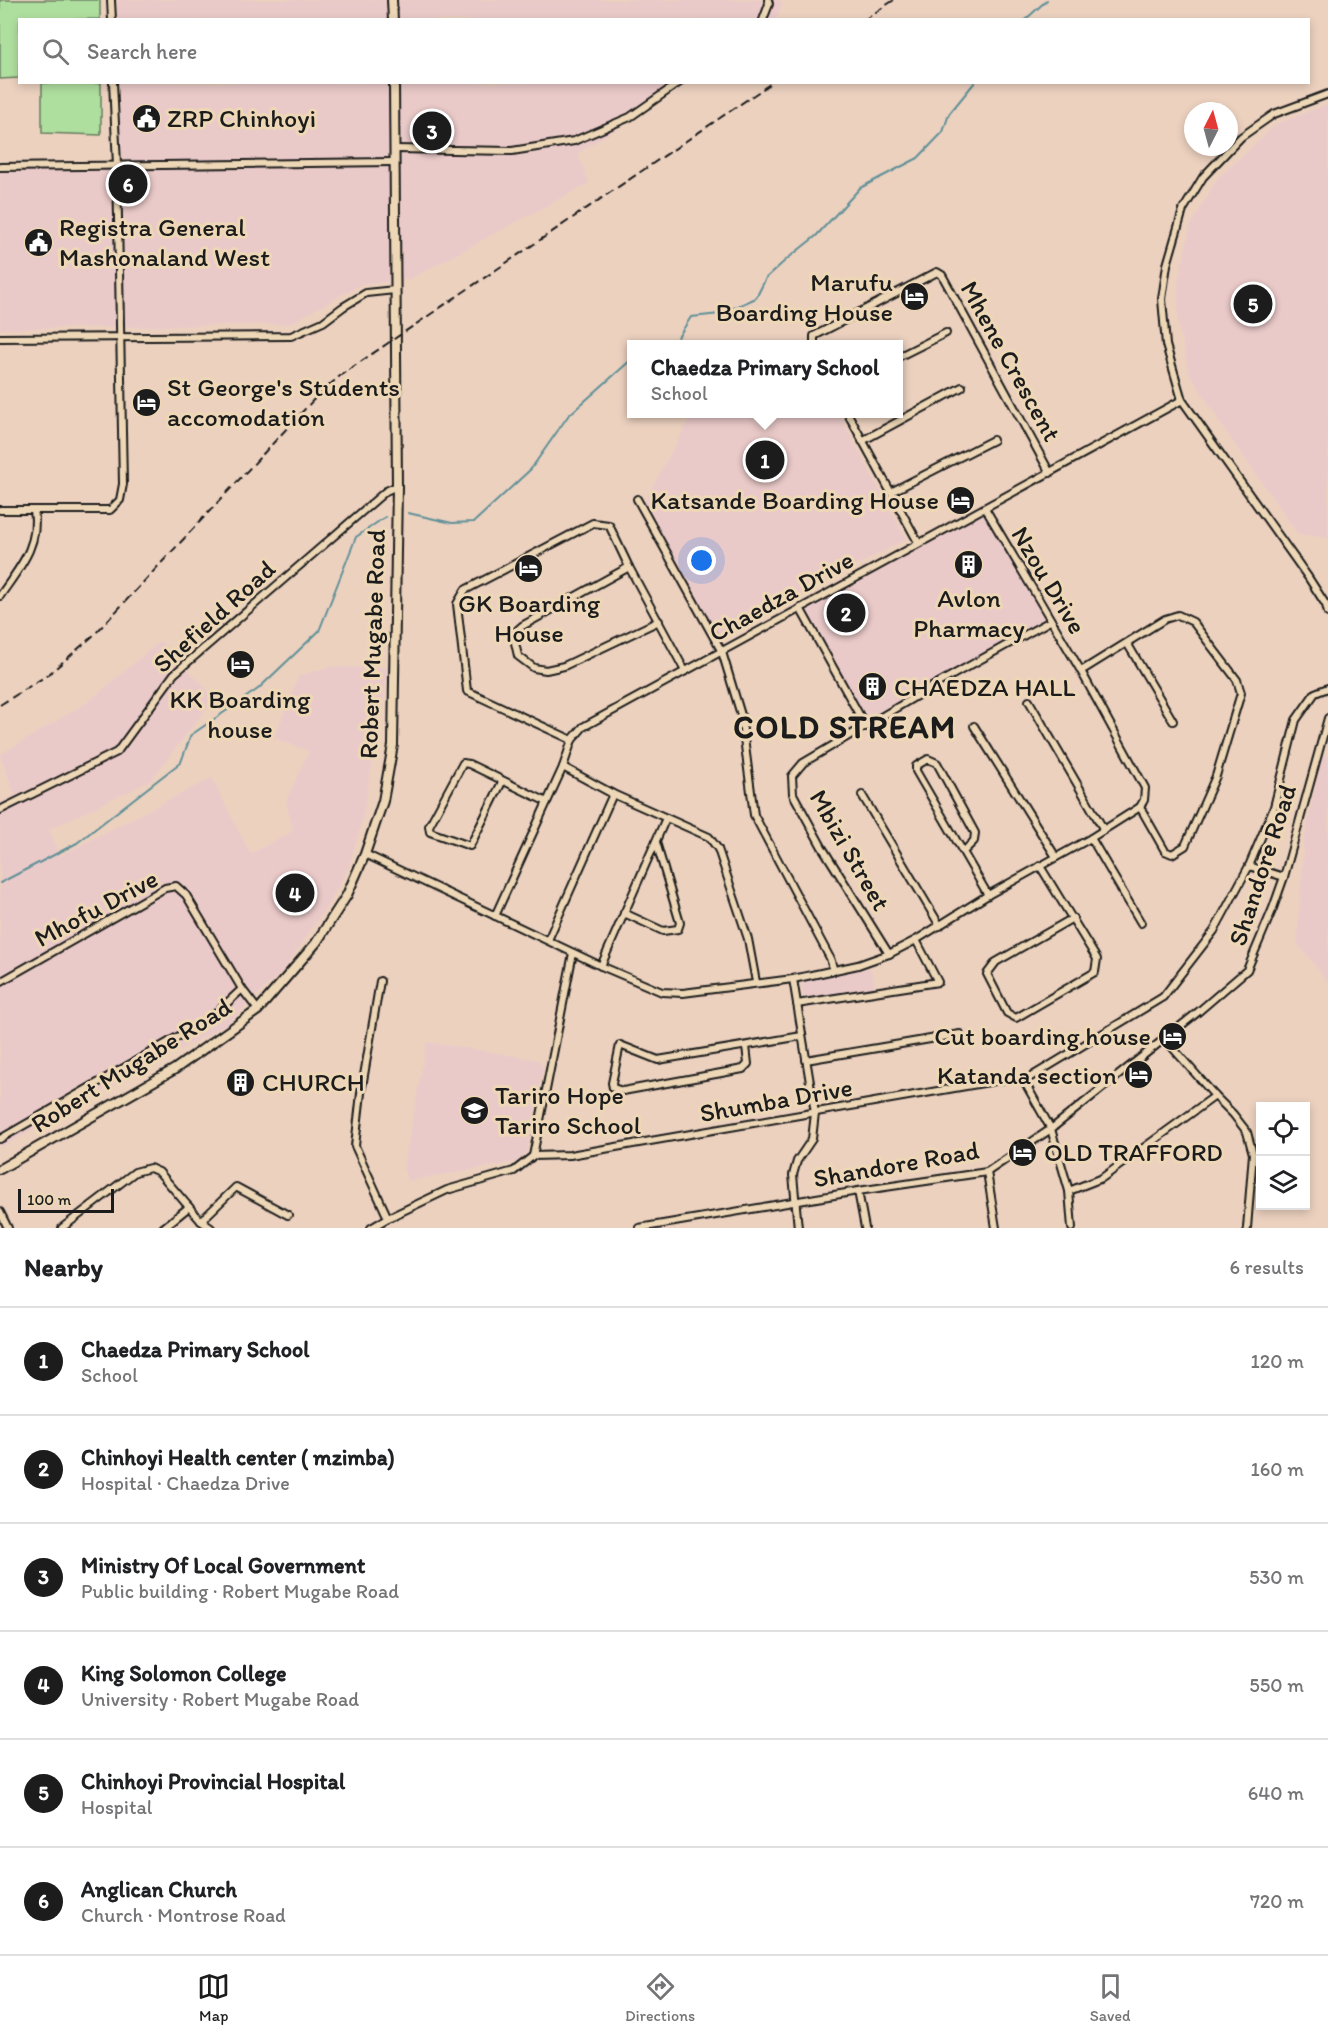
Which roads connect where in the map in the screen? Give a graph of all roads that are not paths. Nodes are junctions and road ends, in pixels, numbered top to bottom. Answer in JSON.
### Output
{"nodes":[{"id":1,"x":111,"y":0,"type":"edge"},
{"id":2,"x":392,"y":0,"type":"edge"},
{"id":3,"x":768,"y":0,"type":"edge"},
{"id":4,"x":112,"y":18,"type":"edge"},
{"id":5,"x":393,"y":18,"type":"edge"},
{"id":6,"x":764,"y":18,"type":"edge"},
{"id":7,"x":113,"y":84,"type":"edge"},
{"id":8,"x":394,"y":84,"type":"edge"},
{"id":9,"x":677,"y":84,"type":"edge"},
{"id":10,"x":1328,"y":94,"type":"edge"},
{"id":11,"x":394,"y":149,"type":"junction"},
{"id":12,"x":393,"y":162,"type":"junction"},
{"id":13,"x":117,"y":165,"type":"junction"},
{"id":14,"x":0,"y":167,"type":"edge"},
{"id":15,"x":395,"y":290,"type":"junction"},
{"id":16,"x":946,"y":333,"type":"dead end"},
{"id":17,"x":119,"y":336,"type":"junction"},
{"id":18,"x":0,"y":338,"type":"edge"},
{"id":19,"x":814,"y":340,"type":"edge"},
{"id":20,"x":903,"y":354,"type":"edge"},
{"id":21,"x":962,"y":387,"type":"dead end"},
{"id":22,"x":1182,"y":400,"type":"junction"},
{"id":23,"x":850,"y":418,"type":"edge"},
{"id":24,"x":993,"y":440,"type":"dead end"},
{"id":25,"x":862,"y":441,"type":"junction"},
{"id":26,"x":1050,"y":473,"type":"junction"},
{"id":27,"x":397,"y":486,"type":"junction"},
{"id":28,"x":891,"y":492,"type":"junction"},
{"id":29,"x":637,"y":499,"type":"dead end"},
{"id":30,"x":985,"y":508,"type":"junction"},
{"id":31,"x":0,"y":510,"type":"edge"},
{"id":32,"x":34,"y":510,"type":"junction"},
{"id":33,"x":918,"y":542,"type":"junction"},
{"id":34,"x":629,"y":567,"type":"junction"},
{"id":35,"x":0,"y":596,"type":"edge"},
{"id":36,"x":800,"y":608,"type":"junction"},
{"id":37,"x":1328,"y":613,"type":"edge"},
{"id":38,"x":659,"y":621,"type":"junction"},
{"id":39,"x":1050,"y":621,"type":"junction"},
{"id":40,"x":1127,"y":643,"type":"junction"},
{"id":41,"x":722,"y":652,"type":"junction"},
{"id":42,"x":685,"y":671,"type":"junction"},
{"id":43,"x":1081,"y":671,"type":"junction"},
{"id":44,"x":1328,"y":688,"type":"edge"},
{"id":45,"x":1029,"y":701,"type":"dead end"},
{"id":46,"x":1328,"y":718,"type":"edge"},
{"id":47,"x":1173,"y":721,"type":"dead end"},
{"id":48,"x":974,"y":726,"type":"dead end"},
{"id":49,"x":866,"y":727,"type":"junction"},
{"id":50,"x":572,"y":740,"type":"junction"},
{"id":51,"x":562,"y":767,"type":"junction"},
{"id":52,"x":502,"y":782,"type":"junction"},
{"id":53,"x":613,"y":794,"type":"junction"},
{"id":54,"x":862,"y":795,"type":"dead end"},
{"id":55,"x":547,"y":802,"type":"junction"},
{"id":56,"x":1140,"y":807,"type":"junction"},
{"id":57,"x":0,"y":810,"type":"edge"},
{"id":58,"x":666,"y":818,"type":"junction"},
{"id":59,"x":1104,"y":830,"type":"junction"},
{"id":60,"x":1091,"y":838,"type":"junction"},
{"id":61,"x":656,"y":841,"type":"junction"},
{"id":62,"x":963,"y":852,"type":"junction"},
{"id":63,"x":365,"y":854,"type":"junction"},
{"id":64,"x":1056,"y":857,"type":"junction"},
{"id":65,"x":1040,"y":866,"type":"junction"},
{"id":66,"x":1249,"y":866,"type":"junction"},
{"id":67,"x":1284,"y":878,"type":"junction"},
{"id":68,"x":988,"y":895,"type":"junction"},
{"id":69,"x":624,"y":913,"type":"junction"},
{"id":70,"x":495,"y":916,"type":"junction"},
{"id":71,"x":1073,"y":918,"type":"junction"},
{"id":72,"x":1141,"y":923,"type":"dead end"},
{"id":73,"x":940,"y":926,"type":"junction"},
{"id":74,"x":548,"y":940,"type":"junction"},
{"id":75,"x":916,"y":940,"type":"junction"},
{"id":76,"x":573,"y":953,"type":"junction"},
{"id":77,"x":889,"y":954,"type":"junction"},
{"id":78,"x":601,"y":966,"type":"junction"},
{"id":79,"x":834,"y":971,"type":"junction"},
{"id":80,"x":793,"y":979,"type":"junction"},
{"id":81,"x":380,"y":981,"type":"dead end"},
{"id":82,"x":0,"y":982,"type":"edge"},
{"id":83,"x":756,"y":982,"type":"junction"},
{"id":84,"x":243,"y":990,"type":"junction"},
{"id":85,"x":797,"y":1004,"type":"junction"},
{"id":86,"x":258,"y":1010,"type":"junction"},
{"id":87,"x":960,"y":1034,"type":"dead end"},
{"id":88,"x":802,"y":1036,"type":"junction"},
{"id":89,"x":1165,"y":1039,"type":"junction"},
{"id":90,"x":746,"y":1046,"type":"junction"},
{"id":91,"x":806,"y":1060,"type":"junction"},
{"id":92,"x":1024,"y":1081,"type":"junction"},
{"id":93,"x":1215,"y":1096,"type":"junction"},
{"id":94,"x":815,"y":1113,"type":"junction"},
{"id":95,"x":1051,"y":1129,"type":"junction"},
{"id":96,"x":0,"y":1139,"type":"edge"},
{"id":97,"x":533,"y":1156,"type":"junction"},
{"id":98,"x":0,"y":1169,"type":"edge"},
{"id":99,"x":987,"y":1172,"type":"junction"},
{"id":100,"x":858,"y":1191,"type":"junction"},
{"id":101,"x":1069,"y":1191,"type":"junction"},
{"id":102,"x":794,"y":1202,"type":"junction"},
{"id":103,"x":189,"y":1208,"type":"junction"},
{"id":104,"x":0,"y":1212,"type":"edge"},
{"id":105,"x":288,"y":1215,"type":"dead end"},
{"id":106,"x":388,"y":1218,"type":"junction"},
{"id":107,"x":201,"y":1221,"type":"junction"},
{"id":108,"x":8,"y":1228,"type":"edge"},
{"id":109,"x":62,"y":1228,"type":"edge"},
{"id":110,"x":163,"y":1228,"type":"edge"},
{"id":111,"x":211,"y":1228,"type":"edge"},
{"id":112,"x":371,"y":1228,"type":"edge"},
{"id":113,"x":639,"y":1228,"type":"edge"},
{"id":114,"x":798,"y":1228,"type":"edge"},
{"id":115,"x":865,"y":1228,"type":"edge"},
{"id":116,"x":996,"y":1228,"type":"edge"},
{"id":117,"x":1072,"y":1228,"type":"edge"},
{"id":118,"x":1247,"y":1228,"type":"edge"}],
"edges":[{"from":1,"to":4,"type":"street"},
{"from":2,"to":5,"type":"main road"},
{"from":3,"to":6,"type":"street"},
{"from":7,"to":13,"type":"street"},
{"from":8,"to":11,"type":"main road","name":"Robert Mugabe Road"},
{"from":9,"to":11,"type":"street"},
{"from":10,"to":22,"type":"street"},
{"from":11,"to":12,"type":"main road","name":"Robert Mugabe Road"},
{"from":12,"to":13,"type":"street"},
{"from":12,"to":15,"type":"main road","name":"Robert Mugabe Road"},
{"from":13,"to":14,"type":"street"},
{"from":13,"to":17,"type":"street"},
{"from":15,"to":17,"type":"street"},
{"from":15,"to":27,"type":"main road","name":"Robert Mugabe Road"},
{"from":16,"to":20,"type":"street"},
{"from":17,"to":18,"type":"street"},
{"from":17,"to":32,"type":"street"},
{"from":19,"to":26,"type":"street","name":"Mhene Crescent"},
{"from":21,"to":25,"type":"street"},
{"from":22,"to":26,"type":"street","name":"Chaedza Drive"},
{"from":22,"to":37,"type":"street"},
{"from":23,"to":25,"type":"street"},
{"from":24,"to":28,"type":"street"},
{"from":25,"to":28,"type":"street"},
{"from":26,"to":30,"type":"street","name":"Chaedza Drive"},
{"from":27,"to":57,"type":"street","name":"Shefield Road"},
{"from":27,"to":63,"type":"main road","name":"Robert Mugabe Road"},
{"from":28,"to":33,"type":"street"},
{"from":29,"to":41,"type":"street"},
{"from":30,"to":33,"type":"street","name":"Chaedza Drive"},
{"from":30,"to":39,"type":"street","name":"Nzou Drive"},
{"from":31,"to":32,"type":"street"},
{"from":32,"to":35,"type":"street"},
{"from":33,"to":36,"type":"street","name":"Chaedza Drive"},
{"from":34,"to":38,"type":"street"},
{"from":34,"to":38,"type":"street"},
{"from":34,"to":50,"type":"street"},
{"from":36,"to":41,"type":"street","name":"Chaedza Drive"},
{"from":36,"to":49,"type":"street"},
{"from":38,"to":42,"type":"street"},
{"from":39,"to":43,"type":"street","name":"Nzou Drive"},
{"from":39,"to":49,"type":"street","name":"Mbizi Street"},
{"from":40,"to":43,"type":"street"},
{"from":40,"to":47,"type":"street"},
{"from":40,"to":56,"type":"street"},
{"from":41,"to":42,"type":"street","name":"Chaedza Drive"},
{"from":41,"to":79,"type":"street"},
{"from":42,"to":50,"type":"street","name":"Chaedza Drive"},
{"from":43,"to":56,"type":"street","name":"Nzou Drive"},
{"from":44,"to":66,"type":"street"},
{"from":45,"to":59,"type":"street"},
{"from":46,"to":67,"type":"street","name":"Shandore Road"},
{"from":48,"to":64,"type":"street"},
{"from":49,"to":77,"type":"street","name":"Mbizi Street"},
{"from":50,"to":51,"type":"street","name":"Chaedza Drive"},
{"from":51,"to":53,"type":"street"},
{"from":51,"to":55,"type":"street","name":"Chaedza Drive"},
{"from":52,"to":52,"type":"street"},
{"from":52,"to":55,"type":"street"},
{"from":53,"to":58,"type":"street"},
{"from":53,"to":74,"type":"street"},
{"from":54,"to":73,"type":"street"},
{"from":55,"to":70,"type":"street","name":"Chaedza Drive"},
{"from":56,"to":59,"type":"street"},
{"from":58,"to":61,"type":"street"},
{"from":58,"to":83,"type":"street"},
{"from":59,"to":60,"type":"street"},
{"from":60,"to":64,"type":"street"},
{"from":60,"to":72,"type":"street"},
{"from":61,"to":69,"type":"street"},
{"from":61,"to":69,"type":"street"},
{"from":62,"to":62,"type":"street"},
{"from":62,"to":68,"type":"street"},
{"from":63,"to":70,"type":"street"},
{"from":63,"to":86,"type":"main road","name":"Robert Mugabe Road"},
{"from":64,"to":65,"type":"street"},
{"from":65,"to":68,"type":"street"},
{"from":65,"to":71,"type":"street"},
{"from":66,"to":67,"type":"street"},
{"from":66,"to":92,"type":"street"},
{"from":67,"to":89,"type":"street","name":"Shandore Road"},
{"from":68,"to":73,"type":"street"},
{"from":69,"to":78,"type":"street"},
{"from":70,"to":74,"type":"street"},
{"from":71,"to":71,"type":"street"},
{"from":73,"to":75,"type":"street"},
{"from":74,"to":76,"type":"street"},
{"from":75,"to":77,"type":"street"},
{"from":75,"to":85,"type":"street"},
{"from":76,"to":78,"type":"street"},
{"from":76,"to":97,"type":"street"},
{"from":77,"to":79,"type":"street"},
{"from":78,"to":83,"type":"street"},
{"from":79,"to":80,"type":"street"},
{"from":80,"to":83,"type":"street"},
{"from":80,"to":85,"type":"street"},
{"from":81,"to":106,"type":"street"},
{"from":82,"to":84,"type":"street","name":"Mhofu Drive"},
{"from":84,"to":86,"type":"street","name":"Mhofu Drive"},
{"from":84,"to":96,"type":"street"},
{"from":85,"to":88,"type":"street"},
{"from":86,"to":98,"type":"main road","name":"Robert Mugabe Road"},
{"from":87,"to":91,"type":"street"},
{"from":88,"to":90,"type":"street"},
{"from":88,"to":91,"type":"street"},
{"from":89,"to":93,"type":"street"},
{"from":89,"to":95,"type":"street","name":"Shandore Road"},
{"from":90,"to":90,"type":"street"},
{"from":91,"to":94,"type":"street"},
{"from":92,"to":94,"type":"street","name":"Shumba Drive"},
{"from":92,"to":95,"type":"street"},
{"from":93,"to":101,"type":"street"},
{"from":93,"to":118,"type":"street"},
{"from":94,"to":97,"type":"street","name":"Shumba Drive"},
{"from":94,"to":102,"type":"street"},
{"from":95,"to":99,"type":"street","name":"Shandore Road"},
{"from":95,"to":101,"type":"street"},
{"from":97,"to":106,"type":"street"},
{"from":99,"to":100,"type":"street","name":"Shandore Road"},
{"from":99,"to":116,"type":"street"},
{"from":100,"to":102,"type":"street","name":"Shandore Road"},
{"from":100,"to":115,"type":"street"},
{"from":101,"to":117,"type":"street"},
{"from":102,"to":113,"type":"street","name":"Shandore Road"},
{"from":102,"to":114,"type":"street"},
{"from":103,"to":107,"type":"street"},
{"from":103,"to":109,"type":"street"},
{"from":103,"to":110,"type":"street"},
{"from":104,"to":108,"type":"street"},
{"from":105,"to":107,"type":"street"},
{"from":106,"to":112,"type":"street"},
{"from":107,"to":111,"type":"street"}]}
